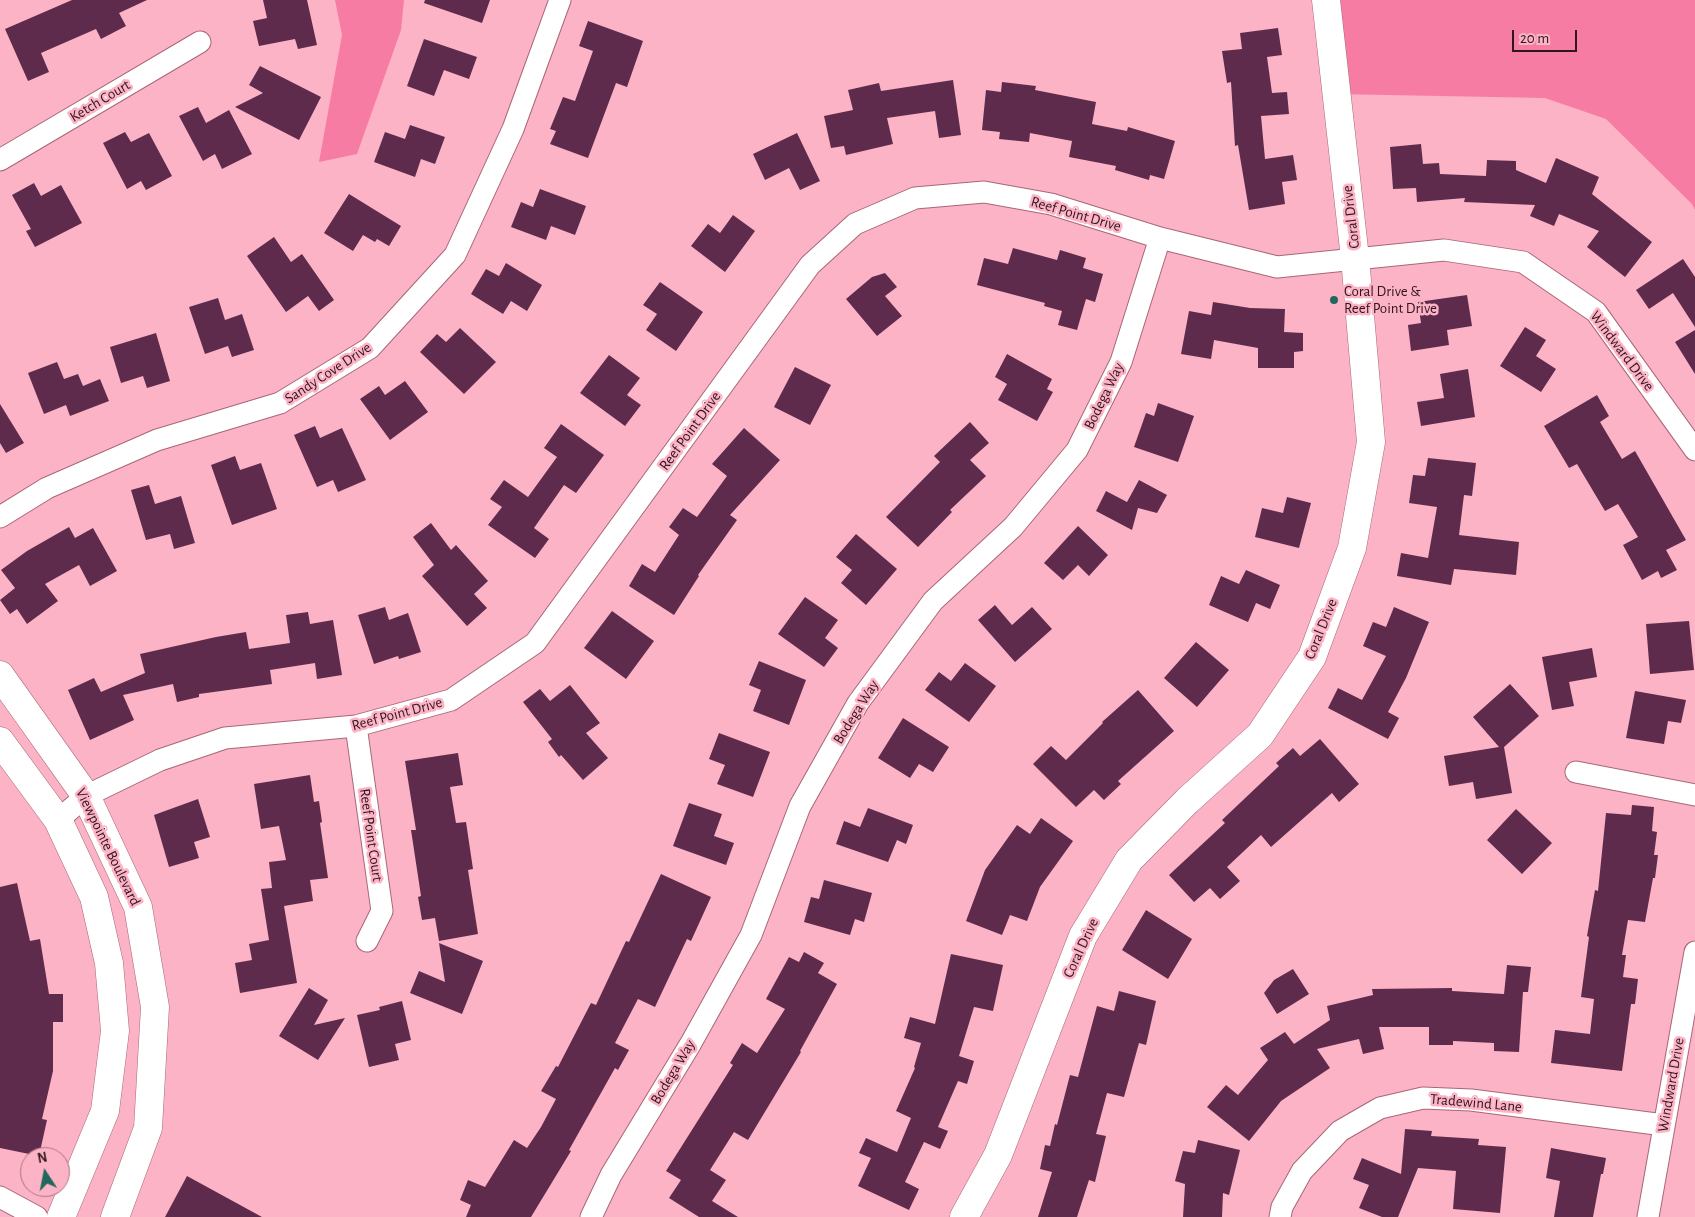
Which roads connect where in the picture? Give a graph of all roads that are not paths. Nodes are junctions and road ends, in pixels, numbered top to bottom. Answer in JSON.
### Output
{"nodes":[{"id":1,"x":560,"y":0,"type":"edge"},
{"id":2,"x":1326,"y":0,"type":"edge"},
{"id":3,"x":200,"y":42,"type":"dead end"},
{"id":4,"x":0,"y":160,"type":"edge"},
{"id":5,"x":1160,"y":238,"type":"junction"},
{"id":6,"x":1355,"y":258,"type":"junction"},
{"id":7,"x":1695,"y":450,"type":"edge"},
{"id":8,"x":0,"y":517,"type":"edge"},
{"id":9,"x":0,"y":675,"type":"edge"},
{"id":10,"x":356,"y":726,"type":"junction"},
{"id":11,"x":0,"y":741,"type":"edge"},
{"id":12,"x":1576,"y":772,"type":"dead end"},
{"id":13,"x":86,"y":796,"type":"junction"},
{"id":14,"x":1695,"y":796,"type":"edge"},
{"id":15,"x":58,"y":820,"type":"junction"},
{"id":16,"x":367,"y":941,"type":"dead end"},
{"id":17,"x":1695,"y":952,"type":"edge"},
{"id":18,"x":1664,"y":1125,"type":"junction"},
{"id":19,"x":0,"y":1197,"type":"edge"},
{"id":20,"x":37,"y":1217,"type":"edge"},
{"id":21,"x":61,"y":1217,"type":"edge"},
{"id":22,"x":115,"y":1217,"type":"edge"},
{"id":23,"x":591,"y":1217,"type":"edge"},
{"id":24,"x":964,"y":1217,"type":"edge"},
{"id":25,"x":1280,"y":1217,"type":"edge"},
{"id":26,"x":1648,"y":1217,"type":"edge"}],
"edges":[{"from":1,"to":8,"type":"street","name":"Sandy Cove Drive"},
{"from":2,"to":6,"type":"street","name":"Coral Drive"},
{"from":3,"to":4,"type":"street","name":"Ketch Court"},
{"from":5,"to":6,"type":"street","name":"Reef Point Drive"},
{"from":5,"to":10,"type":"street","name":"Reef Point Drive"},
{"from":5,"to":23,"type":"street","name":"Bodega Way"},
{"from":6,"to":7,"type":"street","name":"Windward Drive"},
{"from":6,"to":24,"type":"street","name":"Coral Drive"},
{"from":9,"to":13,"type":"street","name":"Viewpointe Boulevard"},
{"from":10,"to":13,"type":"street","name":"Reef Point Drive"},
{"from":10,"to":16,"type":"street","name":"Reef Point Court"},
{"from":11,"to":15,"type":"street"},
{"from":12,"to":14,"type":"street"},
{"from":13,"to":15,"type":"street","name":"Reef Point Drive"},
{"from":13,"to":22,"type":"street","name":"Viewpointe Boulevard"},
{"from":15,"to":21,"type":"street"},
{"from":17,"to":18,"type":"street","name":"Windward Drive"},
{"from":18,"to":25,"type":"street","name":"Tradewind Lane"},
{"from":18,"to":26,"type":"street","name":"Windward Drive"},
{"from":19,"to":20,"type":"street"}]}
